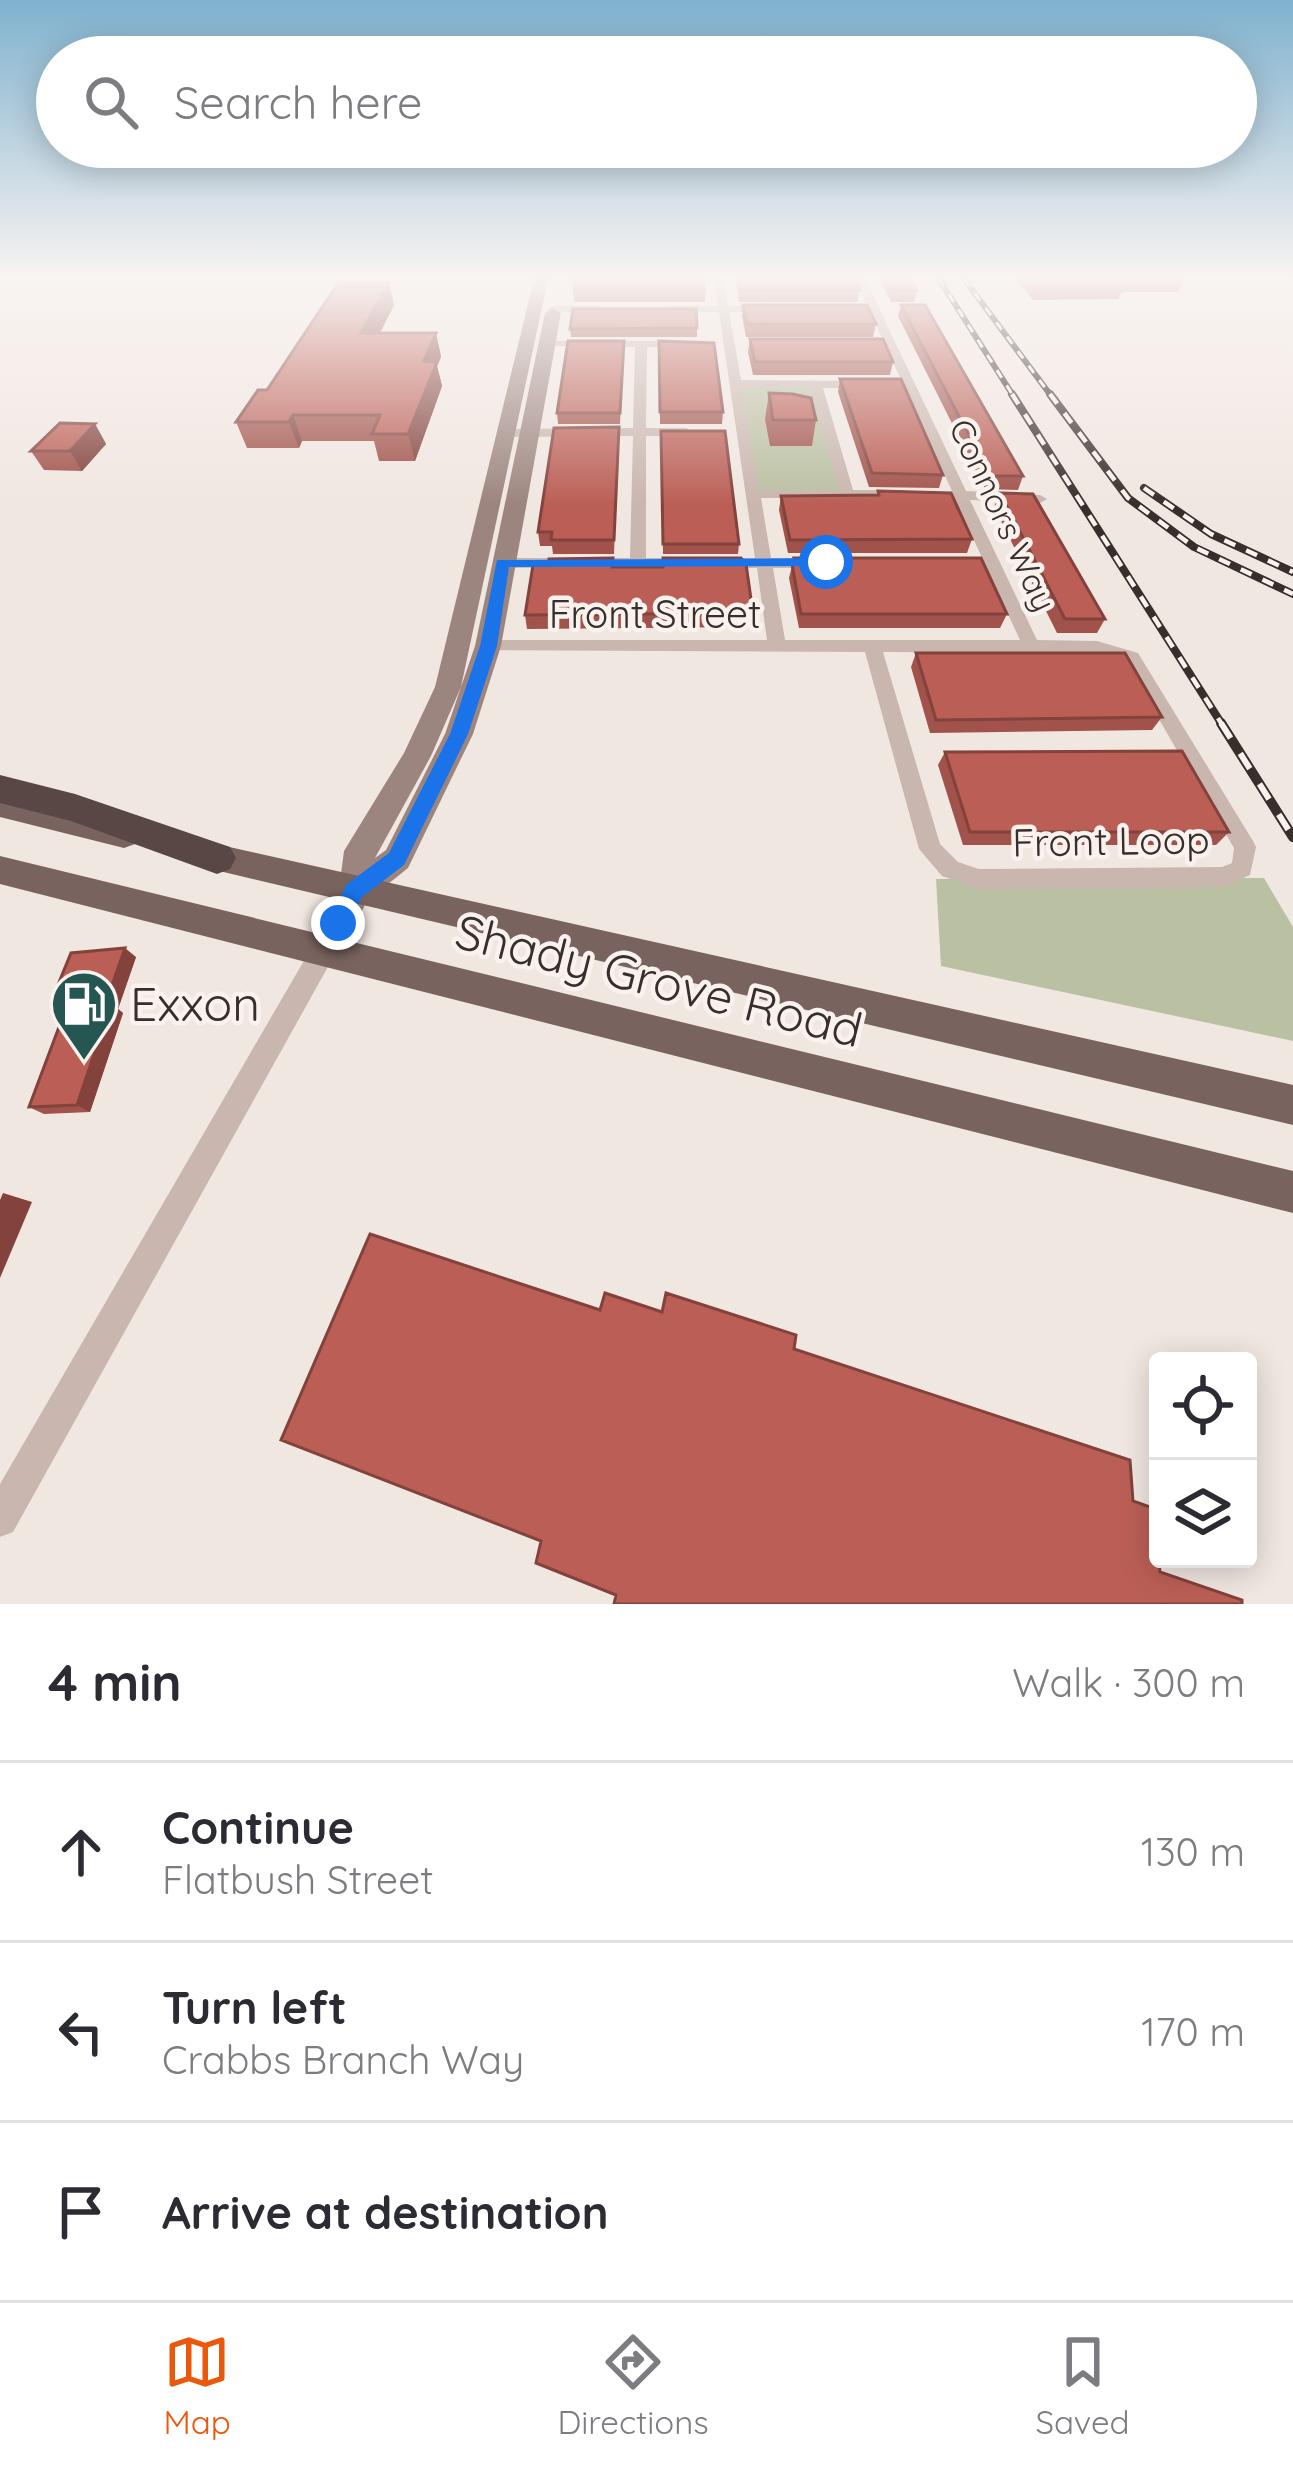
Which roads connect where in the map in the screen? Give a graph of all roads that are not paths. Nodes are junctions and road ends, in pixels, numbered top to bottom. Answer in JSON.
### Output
{"nodes":[{"id":1,"x":530,"y":354,"type":"edge"},
{"id":2,"x":543,"y":354,"type":"edge"},
{"id":3,"x":640,"y":354,"type":"edge"},
{"id":4,"x":725,"y":354,"type":"edge"},
{"id":5,"x":895,"y":354,"type":"edge"},
{"id":6,"x":909,"y":383,"type":"junction"},
{"id":7,"x":737,"y":384,"type":"junction"},
{"id":8,"x":816,"y":384,"type":"junction"},
{"id":9,"x":518,"y":432,"type":"junction"},
{"id":10,"x":640,"y":432,"type":"junction"},
{"id":11,"x":702,"y":432,"type":"edge"},
{"id":12,"x":722,"y":432,"type":"edge"},
{"id":13,"x":743,"y":432,"type":"junction"},
{"id":14,"x":753,"y":494,"type":"junction"},
{"id":15,"x":847,"y":494,"type":"junction"},
{"id":16,"x":961,"y":496,"type":"junction"},
{"id":17,"x":1040,"y":499,"type":"edge"},
{"id":18,"x":850,"y":562,"type":"edge"},
{"id":19,"x":968,"y":562,"type":"edge"},
{"id":20,"x":992,"y":562,"type":"junction"},
{"id":21,"x":502,"y":563,"type":"junction"},
{"id":22,"x":638,"y":563,"type":"junction"},
{"id":23,"x":764,"y":563,"type":"junction"},
{"id":24,"x":488,"y":646,"type":"junction"},
{"id":25,"x":1031,"y":646,"type":"junction"},
{"id":26,"x":777,"y":647,"type":"junction"},
{"id":27,"x":873,"y":647,"type":"junction"},
{"id":28,"x":1109,"y":649,"type":"joint"},
{"id":29,"x":0,"y":789,"type":"edge"},
{"id":30,"x":0,"y":806,"type":"edge"},
{"id":31,"x":217,"y":858,"type":"junction"},
{"id":32,"x":0,"y":870,"type":"edge"},
{"id":33,"x":355,"y":891,"type":"junction"},
{"id":34,"x":325,"y":948,"type":"junction"},
{"id":35,"x":1293,"y":1105,"type":"edge"},
{"id":36,"x":1293,"y":1192,"type":"edge"},
{"id":37,"x":0,"y":1519,"type":"edge"}],
"edges":[{"from":1,"to":9,"type":"main road"},
{"from":2,"to":9,"type":"main road"},
{"from":3,"to":10,"type":"street"},
{"from":4,"to":7,"type":"street"},
{"from":5,"to":6,"type":"street","name":"Connors Way"},
{"from":6,"to":8,"type":"street"},
{"from":6,"to":16,"type":"street","name":"Connors Way"},
{"from":7,"to":8,"type":"street"},
{"from":7,"to":13,"type":"street"},
{"from":8,"to":15,"type":"street"},
{"from":9,"to":10,"type":"street"},
{"from":9,"to":21,"type":"main road"},
{"from":9,"to":33,"type":"main road"},
{"from":10,"to":11,"type":"street"},
{"from":10,"to":22,"type":"street"},
{"from":12,"to":13,"type":"street"},
{"from":13,"to":14,"type":"street"},
{"from":14,"to":15,"type":"street"},
{"from":14,"to":23,"type":"street"},
{"from":15,"to":16,"type":"street"},
{"from":16,"to":17,"type":"street"},
{"from":16,"to":20,"type":"street","name":"Connors Way"},
{"from":18,"to":23,"type":"street"},
{"from":19,"to":20,"type":"street"},
{"from":20,"to":25,"type":"street","name":"Connors Way"},
{"from":21,"to":22,"type":"street"},
{"from":21,"to":24,"type":"main road"},
{"from":22,"to":23,"type":"street"},
{"from":23,"to":26,"type":"street"},
{"from":24,"to":26,"type":"street","name":"Front Street"},
{"from":24,"to":33,"type":"main road"},
{"from":25,"to":27,"type":"street","name":"Front Street"},
{"from":25,"to":28,"type":"street","name":"Front Street"},
{"from":26,"to":27,"type":"street","name":"Front Street"},
{"from":27,"to":28,"type":"street","name":"Front Loop"},
{"from":29,"to":31,"type":"highway"},
{"from":30,"to":31,"type":"main road","name":"Shady Grove Road"},
{"from":31,"to":33,"type":"main road","name":"Shady Grove Road"},
{"from":32,"to":34,"type":"main road","name":"Shady Grove Road"},
{"from":33,"to":34,"type":"main road"},
{"from":33,"to":35,"type":"main road","name":"Shady Grove Road"},
{"from":34,"to":36,"type":"main road","name":"Shady Grove Road"},
{"from":34,"to":37,"type":"street"}]}
